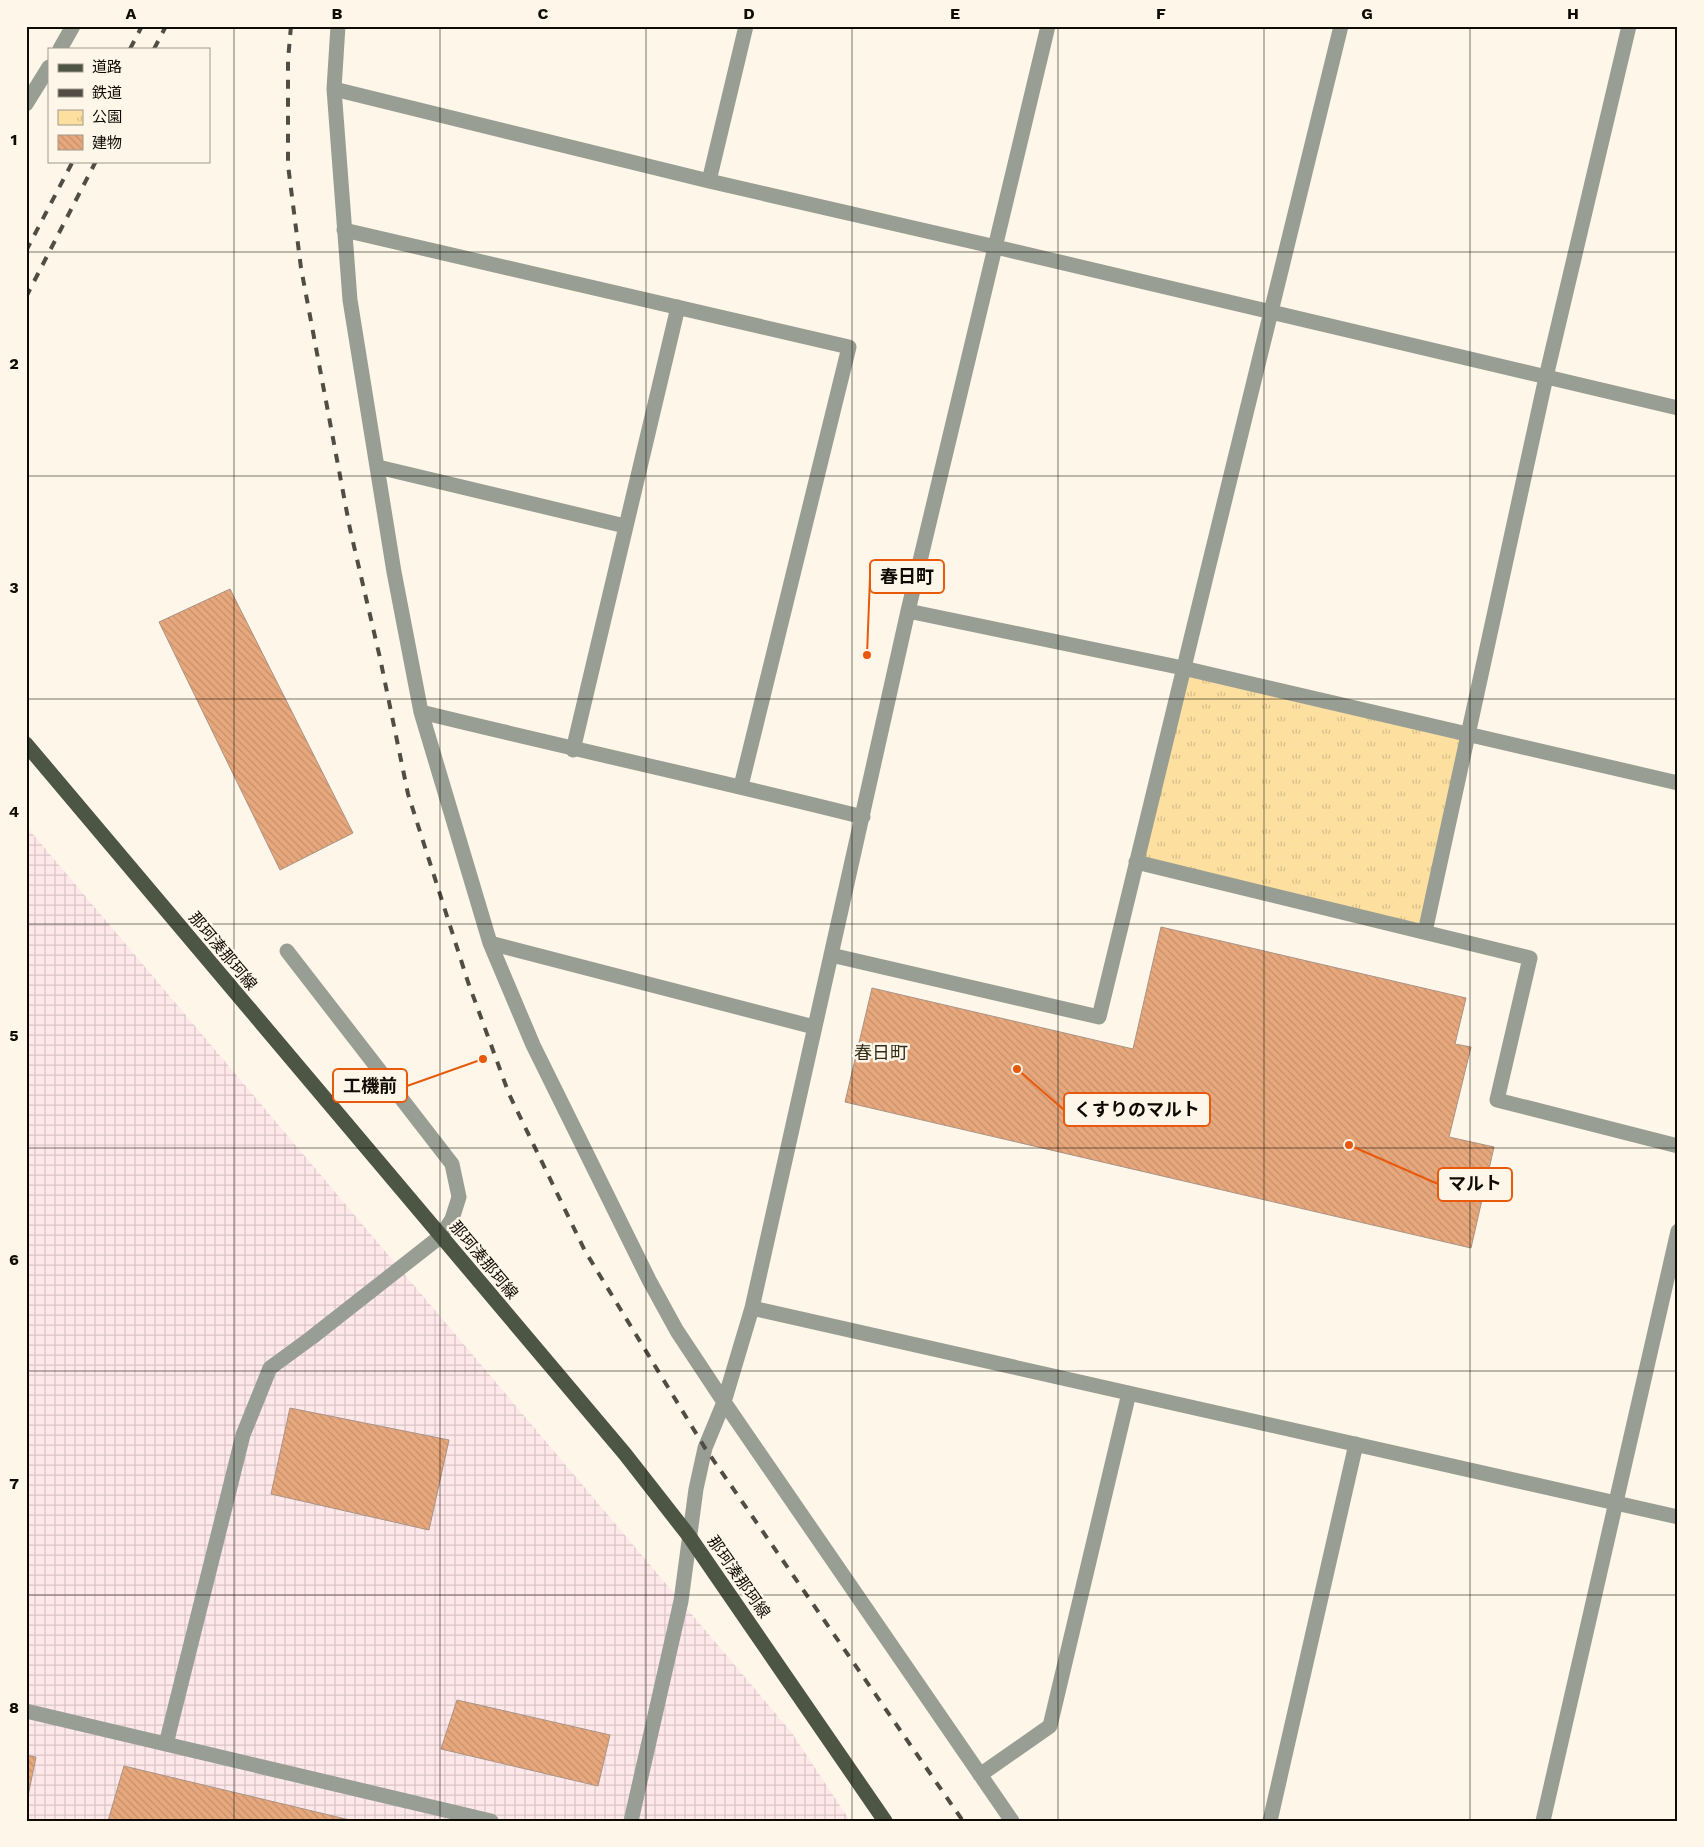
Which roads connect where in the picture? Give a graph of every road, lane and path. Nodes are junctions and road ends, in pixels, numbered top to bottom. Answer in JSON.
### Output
{"nodes":[{"id":1,"x":73,"y":26,"type":"edge"},
{"id":2,"x":338,"y":26,"type":"edge"},
{"id":3,"x":746,"y":26,"type":"edge"},
{"id":4,"x":1048,"y":26,"type":"edge"},
{"id":5,"x":1341,"y":26,"type":"edge"},
{"id":6,"x":1629,"y":26,"type":"edge"},
{"id":7,"x":61,"y":48,"type":"edge"},
{"id":8,"x":48,"y":69,"type":"edge"},
{"id":9,"x":334,"y":89,"type":"junction"},
{"id":10,"x":26,"y":104,"type":"edge"},
{"id":11,"x":708,"y":181,"type":"junction"},
{"id":12,"x":344,"y":230,"type":"junction"},
{"id":13,"x":996,"y":247,"type":"junction"},
{"id":14,"x":678,"y":307,"type":"junction"},
{"id":15,"x":1272,"y":312,"type":"junction"},
{"id":16,"x":1546,"y":378,"type":"junction"},
{"id":17,"x":1678,"y":408,"type":"edge"},
{"id":18,"x":378,"y":467,"type":"junction"},
{"id":19,"x":625,"y":526,"type":"junction"},
{"id":20,"x":908,"y":611,"type":"junction"},
{"id":21,"x":1183,"y":668,"type":"junction"},
{"id":22,"x":421,"y":712,"type":"junction"},
{"id":23,"x":1468,"y":733,"type":"junction"},
{"id":24,"x":26,"y":744,"type":"edge"},
{"id":25,"x":573,"y":750,"type":"junction"},
{"id":26,"x":1678,"y":783,"type":"edge"},
{"id":27,"x":741,"y":786,"type":"junction"},
{"id":28,"x":862,"y":817,"type":"junction"},
{"id":29,"x":1136,"y":862,"type":"junction"},
{"id":30,"x":1424,"y":932,"type":"junction"},
{"id":31,"x":490,"y":943,"type":"junction"},
{"id":32,"x":287,"y":951,"type":"dead end"},
{"id":33,"x":831,"y":955,"type":"junction"},
{"id":34,"x":814,"y":1027,"type":"junction"},
{"id":35,"x":1678,"y":1146,"type":"edge"},
{"id":36,"x":1678,"y":1231,"type":"edge"},
{"id":37,"x":441,"y":1236,"type":"junction"},
{"id":38,"x":752,"y":1308,"type":"junction"},
{"id":39,"x":1129,"y":1393,"type":"junction"},
{"id":40,"x":724,"y":1402,"type":"junction"},
{"id":41,"x":1356,"y":1444,"type":"junction"},
{"id":42,"x":1617,"y":1502,"type":"junction"},
{"id":43,"x":1678,"y":1517,"type":"edge"},
{"id":44,"x":689,"y":1536,"type":"junction"},
{"id":45,"x":26,"y":1711,"type":"edge"},
{"id":46,"x":166,"y":1744,"type":"junction"},
{"id":47,"x":980,"y":1775,"type":"junction"},
{"id":48,"x":491,"y":1821,"type":"edge"},
{"id":49,"x":631,"y":1821,"type":"edge"},
{"id":50,"x":885,"y":1821,"type":"edge"},
{"id":51,"x":1012,"y":1821,"type":"edge"},
{"id":52,"x":1270,"y":1821,"type":"edge"},
{"id":53,"x":1543,"y":1821,"type":"edge"}],
"edges":[{"from":1,"to":7,"type":"street"},
{"from":2,"to":9,"type":"street"},
{"from":3,"to":11,"type":"street"},
{"from":4,"to":13,"type":"street"},
{"from":5,"to":15,"type":"street"},
{"from":6,"to":16,"type":"street"},
{"from":8,"to":10,"type":"street"},
{"from":9,"to":11,"type":"street"},
{"from":9,"to":12,"type":"street"},
{"from":11,"to":13,"type":"street"},
{"from":12,"to":14,"type":"street"},
{"from":12,"to":18,"type":"street"},
{"from":13,"to":15,"type":"street"},
{"from":13,"to":20,"type":"street"},
{"from":14,"to":19,"type":"street"},
{"from":14,"to":27,"type":"street"},
{"from":15,"to":16,"type":"street"},
{"from":15,"to":21,"type":"street"},
{"from":16,"to":17,"type":"street"},
{"from":16,"to":23,"type":"street"},
{"from":18,"to":19,"type":"street"},
{"from":18,"to":22,"type":"street"},
{"from":19,"to":25,"type":"street"},
{"from":20,"to":21,"type":"street"},
{"from":20,"to":28,"type":"street"},
{"from":21,"to":23,"type":"street"},
{"from":21,"to":29,"type":"street"},
{"from":22,"to":25,"type":"street"},
{"from":22,"to":31,"type":"street"},
{"from":23,"to":26,"type":"street"},
{"from":23,"to":30,"type":"street"},
{"from":24,"to":37,"type":"main road","name":"那珂湊那珂線"},
{"from":25,"to":27,"type":"street"},
{"from":27,"to":28,"type":"street"},
{"from":28,"to":33,"type":"street"},
{"from":29,"to":30,"type":"street"},
{"from":29,"to":33,"type":"street"},
{"from":30,"to":35,"type":"street"},
{"from":31,"to":34,"type":"street"},
{"from":31,"to":40,"type":"street"},
{"from":32,"to":37,"type":"street"},
{"from":33,"to":34,"type":"street"},
{"from":34,"to":38,"type":"street"},
{"from":36,"to":42,"type":"street"},
{"from":37,"to":44,"type":"main road","name":"那珂湊那珂線"},
{"from":37,"to":46,"type":"street"},
{"from":38,"to":39,"type":"street"},
{"from":38,"to":40,"type":"street"},
{"from":39,"to":41,"type":"street"},
{"from":39,"to":47,"type":"street"},
{"from":40,"to":44,"type":"street"},
{"from":40,"to":47,"type":"street"},
{"from":41,"to":42,"type":"street"},
{"from":41,"to":52,"type":"street"},
{"from":42,"to":43,"type":"street"},
{"from":42,"to":53,"type":"street"},
{"from":44,"to":49,"type":"street"},
{"from":44,"to":50,"type":"main road","name":"那珂湊那珂線"},
{"from":45,"to":46,"type":"street"},
{"from":46,"to":48,"type":"street"},
{"from":47,"to":51,"type":"street"}]}
